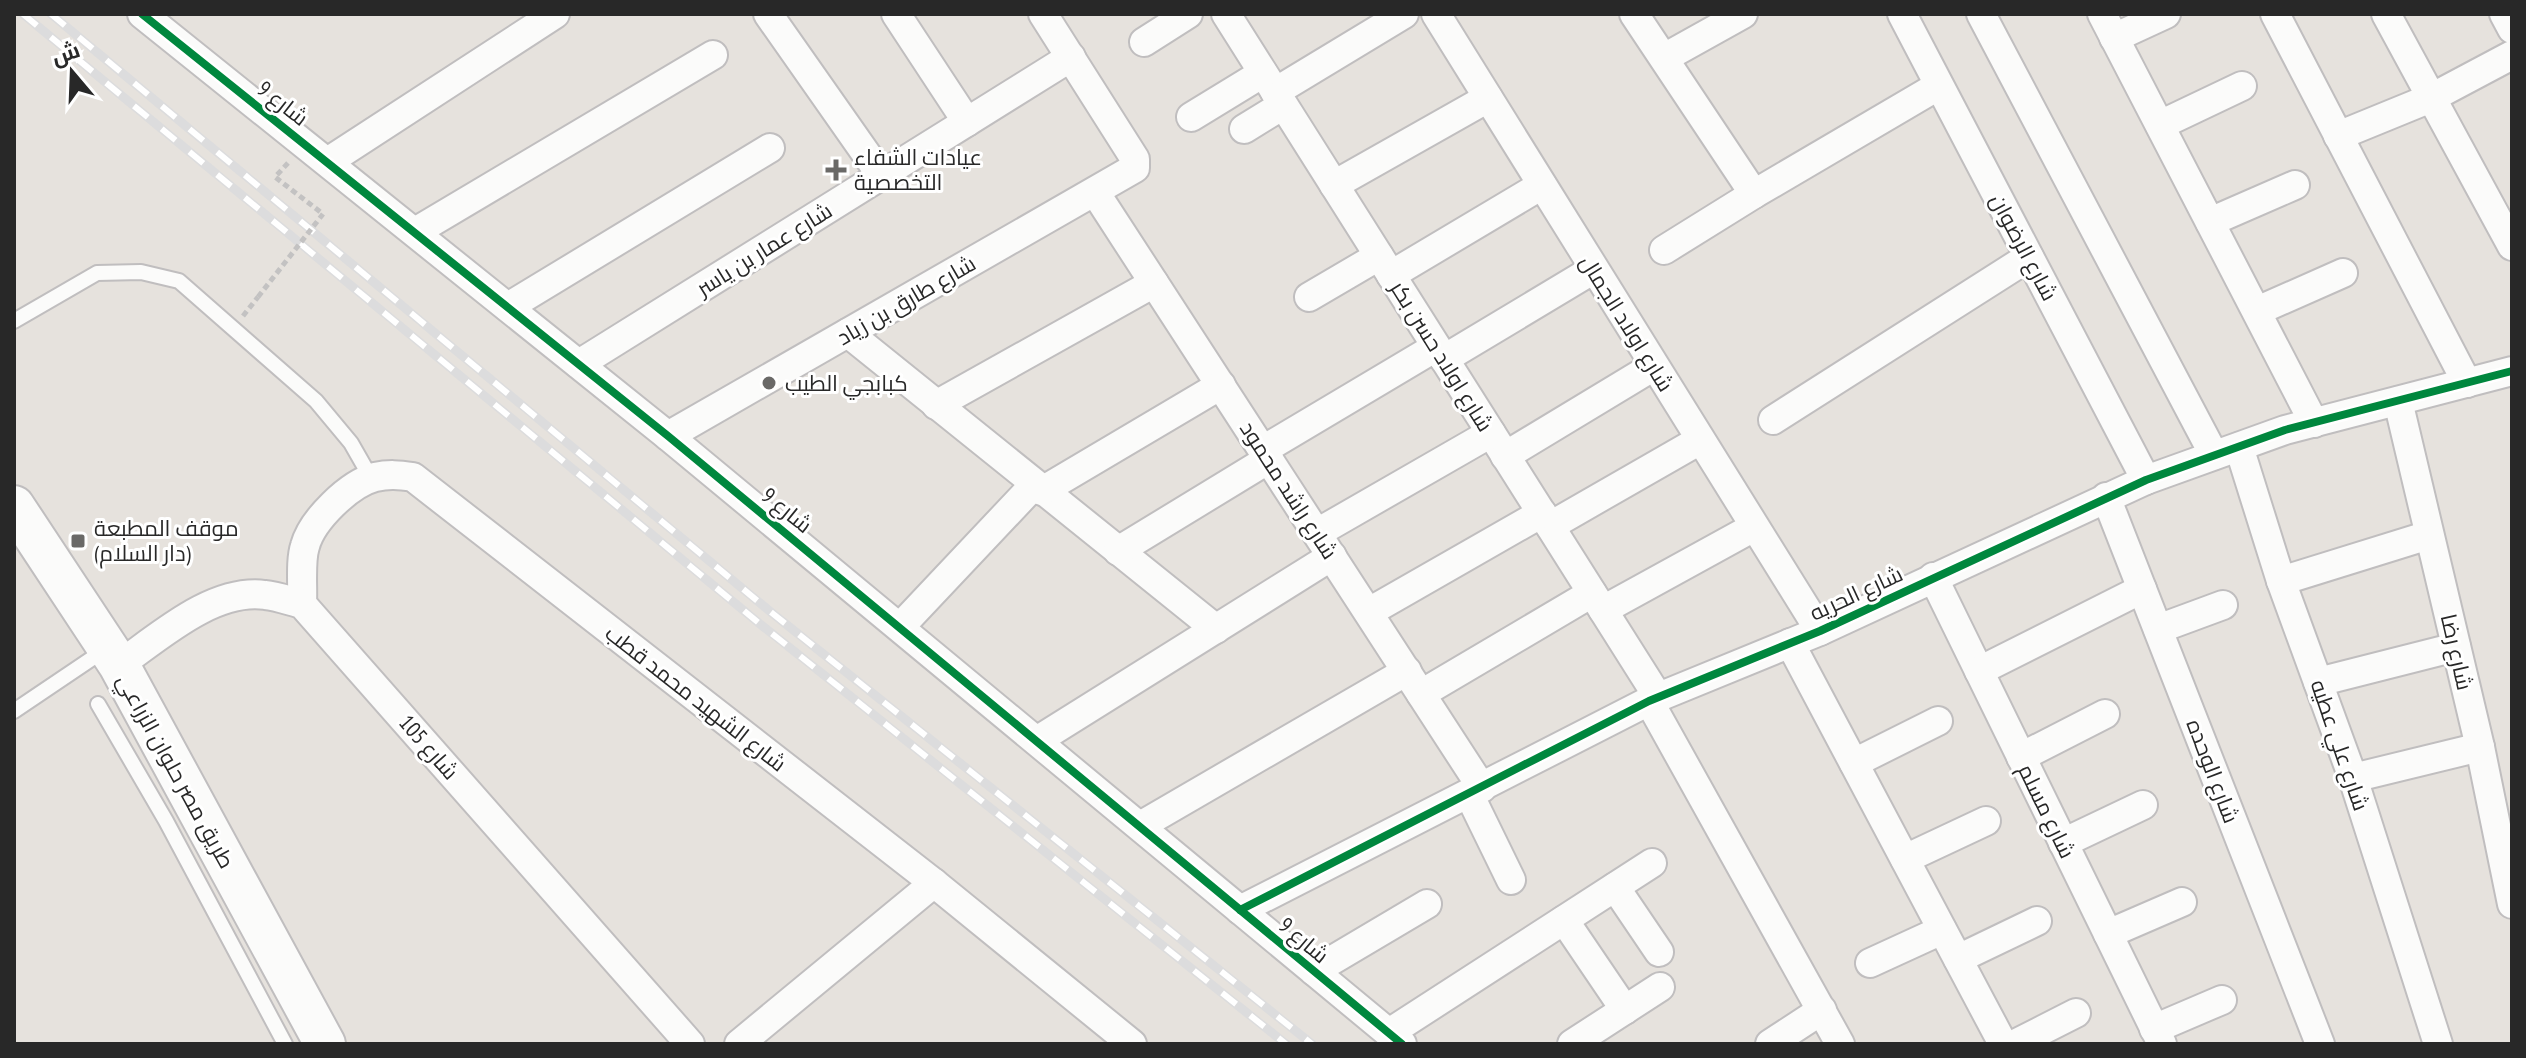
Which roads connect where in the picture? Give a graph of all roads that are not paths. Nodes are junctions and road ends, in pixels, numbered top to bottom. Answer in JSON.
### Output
{"nodes":[{"id":1,"x":142,"y":14,"type":"edge"},
{"id":2,"x":555,"y":14,"type":"edge"},
{"id":3,"x":768,"y":14,"type":"edge"},
{"id":4,"x":896,"y":14,"type":"edge"},
{"id":5,"x":1043,"y":14,"type":"edge"},
{"id":6,"x":1188,"y":14,"type":"edge"},
{"id":7,"x":1226,"y":14,"type":"edge"},
{"id":8,"x":1404,"y":14,"type":"edge"},
{"id":9,"x":1436,"y":14,"type":"edge"},
{"id":10,"x":1634,"y":14,"type":"edge"},
{"id":11,"x":1743,"y":14,"type":"edge"},
{"id":12,"x":1902,"y":14,"type":"edge"},
{"id":13,"x":1981,"y":14,"type":"edge"},
{"id":14,"x":2166,"y":14,"type":"edge"},
{"id":15,"x":2275,"y":14,"type":"edge"},
{"id":16,"x":2386,"y":14,"type":"edge"},
{"id":17,"x":2504,"y":14,"type":"edge"},
{"id":18,"x":2108,"y":26,"type":"edge"},
{"id":19,"x":2512,"y":29,"type":"edge"},
{"id":20,"x":1144,"y":42,"type":"dead end"},
{"id":21,"x":713,"y":55,"type":"dead end"},
{"id":22,"x":2512,"y":55,"type":"edge"},
{"id":23,"x":1071,"y":57,"type":"junction"},
{"id":24,"x":1664,"y":58,"type":"junction"},
{"id":25,"x":1938,"y":86,"type":"junction"},
{"id":26,"x":2242,"y":86,"type":"dead end"},
{"id":27,"x":1274,"y":90,"type":"junction"},
{"id":28,"x":1488,"y":98,"type":"junction"},
{"id":29,"x":2431,"y":98,"type":"junction"},
{"id":30,"x":1191,"y":117,"type":"dead end"},
{"id":31,"x":967,"y":122,"type":"junction"},
{"id":32,"x":2160,"y":125,"type":"junction"},
{"id":33,"x":1244,"y":129,"type":"dead end"},
{"id":34,"x":2338,"y":136,"type":"junction"},
{"id":35,"x":770,"y":148,"type":"dead end"},
{"id":36,"x":329,"y":161,"type":"junction"},
{"id":37,"x":881,"y":175,"type":"junction"},
{"id":38,"x":1334,"y":185,"type":"junction"},
{"id":39,"x":1542,"y":185,"type":"junction"},
{"id":40,"x":2295,"y":185,"type":"dead end"},
{"id":41,"x":1095,"y":192,"type":"junction"},
{"id":42,"x":1754,"y":194,"type":"junction"},
{"id":43,"x":2210,"y":222,"type":"junction"},
{"id":44,"x":415,"y":232,"type":"junction"},
{"id":45,"x":2512,"y":246,"type":"edge"},
{"id":46,"x":1664,"y":250,"type":"dead end"},
{"id":47,"x":2029,"y":257,"type":"junction"},
{"id":48,"x":1385,"y":265,"type":"junction"},
{"id":49,"x":1594,"y":269,"type":"junction"},
{"id":50,"x":2343,"y":273,"type":"dead end"},
{"id":51,"x":1154,"y":283,"type":"junction"},
{"id":52,"x":1309,"y":297,"type":"dead end"},
{"id":53,"x":508,"y":307,"type":"junction"},
{"id":54,"x":2257,"y":311,"type":"junction"},
{"id":55,"x":14,"y":321,"type":"edge"},
{"id":56,"x":848,"y":333,"type":"junction"},
{"id":57,"x":1440,"y":353,"type":"junction"},
{"id":58,"x":579,"y":364,"type":"junction"},
{"id":59,"x":1654,"y":366,"type":"junction"},
{"id":60,"x":2511,"y":374,"type":"edge"},
{"id":61,"x":2467,"y":383,"type":"junction"},
{"id":62,"x":1221,"y":385,"type":"junction"},
{"id":63,"x":2398,"y":401,"type":"junction"},
{"id":64,"x":936,"y":405,"type":"junction"},
{"id":65,"x":1773,"y":420,"type":"dead end"},
{"id":66,"x":2314,"y":423,"type":"junction"},
{"id":67,"x":668,"y":436,"type":"junction"},
{"id":68,"x":1700,"y":440,"type":"junction"},
{"id":69,"x":1498,"y":444,"type":"junction"},
{"id":70,"x":2226,"y":451,"type":"junction"},
{"id":71,"x":1266,"y":454,"type":"junction"},
{"id":72,"x":371,"y":478,"type":"junction"},
{"id":73,"x":2146,"y":480,"type":"junction"},
{"id":74,"x":1038,"y":488,"type":"junction"},
{"id":75,"x":2106,"y":497,"type":"junction"},
{"id":76,"x":14,"y":506,"type":"edge"},
{"id":77,"x":1546,"y":520,"type":"junction"},
{"id":78,"x":1754,"y":527,"type":"junction"},
{"id":79,"x":2429,"y":535,"type":"junction"},
{"id":80,"x":1325,"y":544,"type":"junction"},
{"id":81,"x":1118,"y":551,"type":"junction"},
{"id":82,"x":1933,"y":577,"type":"junction"},
{"id":83,"x":2281,"y":581,"type":"junction"},
{"id":84,"x":2142,"y":589,"type":"junction"},
{"id":85,"x":1597,"y":601,"type":"junction"},
{"id":86,"x":302,"y":604,"type":"junction"},
{"id":87,"x":2223,"y":605,"type":"dead end"},
{"id":88,"x":1369,"y":612,"type":"junction"},
{"id":89,"x":901,"y":626,"type":"junction"},
{"id":90,"x":1216,"y":629,"type":"junction"},
{"id":91,"x":2158,"y":629,"type":"junction"},
{"id":92,"x":1820,"y":631,"type":"junction"},
{"id":93,"x":1790,"y":643,"type":"junction"},
{"id":94,"x":2456,"y":647,"type":"junction"},
{"id":95,"x":114,"y":656,"type":"junction"},
{"id":96,"x":1979,"y":671,"type":"junction"},
{"id":97,"x":1414,"y":682,"type":"junction"},
{"id":98,"x":2318,"y":682,"type":"junction"},
{"id":99,"x":1654,"y":699,"type":"junction"},
{"id":100,"x":98,"y":704,"type":"dead end"},
{"id":101,"x":14,"y":711,"type":"edge"},
{"id":102,"x":2105,"y":714,"type":"dead end"},
{"id":103,"x":1938,"y":721,"type":"dead end"},
{"id":104,"x":1038,"y":740,"type":"junction"},
{"id":105,"x":2480,"y":747,"type":"junction"},
{"id":106,"x":2021,"y":757,"type":"junction"},
{"id":107,"x":1854,"y":763,"type":"junction"},
{"id":108,"x":2353,"y":778,"type":"junction"},
{"id":109,"x":1475,"y":791,"type":"junction"},
{"id":110,"x":2143,"y":805,"type":"dead end"},
{"id":111,"x":1986,"y":821,"type":"dead end"},
{"id":112,"x":1140,"y":826,"type":"junction"},
{"id":113,"x":2063,"y":843,"type":"junction"},
{"id":114,"x":1905,"y":859,"type":"junction"},
{"id":115,"x":1652,"y":863,"type":"dead end"},
{"id":116,"x":1511,"y":880,"type":"dead end"},
{"id":117,"x":934,"y":883,"type":"junction"},
{"id":118,"x":1615,"y":887,"type":"junction"},
{"id":119,"x":2182,"y":902,"type":"dead end"},
{"id":120,"x":1427,"y":904,"type":"dead end"},
{"id":121,"x":2512,"y":904,"type":"edge"},
{"id":122,"x":1240,"y":910,"type":"junction"},
{"id":123,"x":1564,"y":920,"type":"junction"},
{"id":124,"x":2037,"y":921,"type":"dead end"},
{"id":125,"x":1942,"y":930,"type":"junction"},
{"id":126,"x":2108,"y":934,"type":"junction"},
{"id":127,"x":1659,"y":952,"type":"dead end"},
{"id":128,"x":1958,"y":959,"type":"junction"},
{"id":129,"x":1870,"y":963,"type":"dead end"},
{"id":130,"x":1314,"y":971,"type":"junction"},
{"id":131,"x":1660,"y":987,"type":"dead end"},
{"id":132,"x":2222,"y":1000,"type":"dead end"},
{"id":133,"x":1625,"y":1010,"type":"junction"},
{"id":134,"x":1822,"y":1010,"type":"junction"},
{"id":135,"x":2076,"y":1013,"type":"dead end"},
{"id":136,"x":2158,"y":1037,"type":"edge"},
{"id":137,"x":1395,"y":1039,"type":"edge"},
{"id":138,"x":285,"y":1044,"type":"edge"},
{"id":139,"x":325,"y":1044,"type":"edge"},
{"id":140,"x":690,"y":1044,"type":"edge"},
{"id":141,"x":739,"y":1044,"type":"edge"},
{"id":142,"x":1132,"y":1044,"type":"edge"},
{"id":143,"x":1572,"y":1044,"type":"edge"},
{"id":144,"x":1770,"y":1044,"type":"edge"},
{"id":145,"x":1840,"y":1044,"type":"edge"},
{"id":146,"x":2003,"y":1044,"type":"edge"},
{"id":147,"x":2015,"y":1044,"type":"edge"},
{"id":148,"x":2320,"y":1044,"type":"edge"},
{"id":149,"x":2438,"y":1044,"type":"edge"}],
"edges":[{"from":1,"to":36,"type":"street","name":"شارع 9"},
{"from":2,"to":36,"type":"street"},
{"from":3,"to":37,"type":"street"},
{"from":4,"to":31,"type":"street"},
{"from":5,"to":23,"type":"street"},
{"from":6,"to":20,"type":"street"},
{"from":7,"to":27,"type":"street","name":"شارع اولاد حسن بكر"},
{"from":8,"to":27,"type":"street"},
{"from":9,"to":28,"type":"street","name":"شارع اولاد الجمال"},
{"from":10,"to":24,"type":"street"},
{"from":11,"to":24,"type":"street"},
{"from":12,"to":25,"type":"street","name":"شارع الرضوان"},
{"from":13,"to":70,"type":"street","name":"شارع علي عطيه"},
{"from":14,"to":18,"type":"street"},
{"from":15,"to":34,"type":"street"},
{"from":16,"to":29,"type":"street"},
{"from":17,"to":19,"type":"street"},
{"from":18,"to":32,"type":"street"},
{"from":21,"to":44,"type":"street"},
{"from":22,"to":29,"type":"street"},
{"from":23,"to":31,"type":"street","name":"شارع عمار بن ياسر"},
{"from":23,"to":41,"type":"street","name":"شارع طارق بن زياد"},
{"from":24,"to":42,"type":"street"},
{"from":25,"to":42,"type":"street"},
{"from":25,"to":47,"type":"street","name":"شارع الرضوان"},
{"from":26,"to":32,"type":"street"},
{"from":27,"to":30,"type":"street"},
{"from":27,"to":33,"type":"street"},
{"from":27,"to":38,"type":"street","name":"شارع اولاد حسن بكر"},
{"from":28,"to":38,"type":"street"},
{"from":28,"to":39,"type":"street","name":"شارع اولاد الجمال"},
{"from":29,"to":34,"type":"street"},
{"from":29,"to":45,"type":"street"},
{"from":31,"to":37,"type":"street","name":"شارع عمار بن ياسر"},
{"from":32,"to":43,"type":"street"},
{"from":34,"to":61,"type":"street"},
{"from":35,"to":53,"type":"street"},
{"from":36,"to":44,"type":"street","name":"شارع 9"},
{"from":37,"to":58,"type":"street","name":"شارع عمار بن ياسر"},
{"from":38,"to":48,"type":"street","name":"شارع اولاد حسن بكر"},
{"from":39,"to":48,"type":"street"},
{"from":39,"to":49,"type":"street","name":"شارع اولاد الجمال"},
{"from":40,"to":43,"type":"street"},
{"from":41,"to":51,"type":"street","name":"شارع راشد محمود"},
{"from":41,"to":56,"type":"street","name":"شارع طارق بن زياد"},
{"from":42,"to":46,"type":"street"},
{"from":43,"to":54,"type":"street"},
{"from":44,"to":53,"type":"street","name":"شارع 9"},
{"from":47,"to":65,"type":"street"},
{"from":47,"to":73,"type":"street","name":"شارع الرضوان"},
{"from":48,"to":52,"type":"street"},
{"from":48,"to":57,"type":"street","name":"شارع اولاد حسن بكر"},
{"from":49,"to":57,"type":"street"},
{"from":49,"to":59,"type":"street","name":"شارع اولاد الجمال"},
{"from":50,"to":54,"type":"street"},
{"from":51,"to":62,"type":"street","name":"شارع راشد محمود"},
{"from":51,"to":64,"type":"street"},
{"from":53,"to":58,"type":"street","name":"شارع 9"},
{"from":54,"to":66,"type":"street"},
{"from":55,"to":72,"type":"lane"},
{"from":56,"to":64,"type":"street"},
{"from":56,"to":67,"type":"street","name":"شارع طارق بن زياد"},
{"from":57,"to":69,"type":"street","name":"شارع اولاد حسن بكر"},
{"from":57,"to":71,"type":"street"},
{"from":58,"to":67,"type":"street","name":"شارع 9"},
{"from":59,"to":68,"type":"street","name":"شارع اولاد الجمال"},
{"from":59,"to":69,"type":"street"},
{"from":60,"to":61,"type":"street","name":"شارع الحريه"},
{"from":61,"to":63,"type":"street","name":"شارع الحريه"},
{"from":62,"to":71,"type":"street","name":"شارع راشد محمود"},
{"from":62,"to":74,"type":"street"},
{"from":63,"to":66,"type":"street","name":"شارع الحريه"},
{"from":63,"to":79,"type":"street","name":"شارع رضا"},
{"from":64,"to":74,"type":"street"},
{"from":66,"to":70,"type":"street","name":"شارع الحريه"},
{"from":67,"to":89,"type":"street","name":"شارع 9"},
{"from":68,"to":77,"type":"street"},
{"from":68,"to":78,"type":"street","name":"شارع اولاد الجمال"},
{"from":69,"to":77,"type":"street","name":"شارع اولاد حسن بكر"},
{"from":69,"to":80,"type":"street"},
{"from":70,"to":73,"type":"street","name":"شارع الحريه"},
{"from":70,"to":83,"type":"street","name":"شارع علي عطيه"},
{"from":71,"to":80,"type":"street","name":"شارع راشد محمود"},
{"from":71,"to":81,"type":"street"},
{"from":72,"to":86,"type":"street"},
{"from":72,"to":117,"type":"street","name":"شارع الشهيد محمد قطب"},
{"from":73,"to":75,"type":"street","name":"شارع الحريه"},
{"from":74,"to":81,"type":"street"},
{"from":74,"to":89,"type":"street"},
{"from":75,"to":82,"type":"street","name":"شارع الحريه"},
{"from":75,"to":84,"type":"street","name":"شارع الوحده"},
{"from":76,"to":95,"type":"main road","name":"طريق مصر حلوان الزراعي"},
{"from":77,"to":85,"type":"street","name":"شارع اولاد حسن بكر"},
{"from":77,"to":88,"type":"street"},
{"from":78,"to":85,"type":"street"},
{"from":78,"to":92,"type":"street","name":"شارع اولاد الجمال"},
{"from":79,"to":83,"type":"street"},
{"from":79,"to":94,"type":"street","name":"شارع رضا"},
{"from":80,"to":88,"type":"street","name":"شارع راشد محمود"},
{"from":80,"to":90,"type":"street"},
{"from":81,"to":90,"type":"street"},
{"from":82,"to":92,"type":"street","name":"شارع الحريه"},
{"from":82,"to":96,"type":"street","name":"شارع مسلم"},
{"from":83,"to":98,"type":"street","name":"شارع علي عطيه"},
{"from":84,"to":91,"type":"street","name":"شارع الوحده"},
{"from":84,"to":96,"type":"street"},
{"from":85,"to":97,"type":"street"},
{"from":85,"to":99,"type":"street","name":"شارع اولاد حسن بكر"},
{"from":86,"to":95,"type":"street"},
{"from":86,"to":140,"type":"street","name":"شارع 105"},
{"from":87,"to":91,"type":"street"},
{"from":88,"to":97,"type":"street","name":"شارع راشد محمود"},
{"from":89,"to":104,"type":"street","name":"شارع 9"},
{"from":90,"to":104,"type":"street"},
{"from":91,"to":148,"type":"street","name":"شارع الوحده"},
{"from":92,"to":93,"type":"street","name":"شارع الحريه"},
{"from":93,"to":99,"type":"street","name":"شارع الحريه"},
{"from":93,"to":107,"type":"street"},
{"from":94,"to":98,"type":"street"},
{"from":94,"to":105,"type":"street","name":"شارع رضا"},
{"from":95,"to":101,"type":"lane"},
{"from":95,"to":139,"type":"main road","name":"طريق مصر حلوان الزراعي"},
{"from":96,"to":106,"type":"street","name":"شارع مسلم"},
{"from":97,"to":109,"type":"street","name":"شارع راشد محمود"},
{"from":97,"to":112,"type":"street"},
{"from":98,"to":108,"type":"street","name":"شارع علي عطيه"},
{"from":99,"to":109,"type":"street","name":"شارع الحريه"},
{"from":99,"to":134,"type":"street","name":"شارع اولاد حسن بكر"},
{"from":100,"to":138,"type":"lane"},
{"from":102,"to":106,"type":"street"},
{"from":103,"to":107,"type":"street"},
{"from":104,"to":112,"type":"street","name":"شارع 9"},
{"from":105,"to":108,"type":"street"},
{"from":105,"to":121,"type":"street","name":"شارع رضا"},
{"from":106,"to":113,"type":"street","name":"شارع مسلم"},
{"from":107,"to":114,"type":"street"},
{"from":108,"to":149,"type":"street","name":"شارع علي عطيه"},
{"from":109,"to":116,"type":"street","name":"شارع راشد محمود"},
{"from":109,"to":122,"type":"street","name":"شارع الحريه"},
{"from":110,"to":113,"type":"street"},
{"from":111,"to":114,"type":"street"},
{"from":112,"to":122,"type":"street","name":"شارع 9"},
{"from":113,"to":126,"type":"street","name":"شارع مسلم"},
{"from":114,"to":125,"type":"street"},
{"from":115,"to":118,"type":"street"},
{"from":117,"to":141,"type":"street"},
{"from":117,"to":142,"type":"street","name":"شارع الشهيد محمد قطب"},
{"from":118,"to":123,"type":"street"},
{"from":118,"to":127,"type":"street"},
{"from":119,"to":126,"type":"street"},
{"from":120,"to":130,"type":"street"},
{"from":122,"to":130,"type":"street","name":"شارع 9"},
{"from":123,"to":133,"type":"street"},
{"from":123,"to":137,"type":"street"},
{"from":124,"to":128,"type":"street"},
{"from":125,"to":128,"type":"street"},
{"from":125,"to":129,"type":"street"},
{"from":126,"to":136,"type":"street","name":"شارع مسلم"},
{"from":128,"to":146,"type":"street"},
{"from":130,"to":137,"type":"street","name":"شارع 9"},
{"from":131,"to":133,"type":"street"},
{"from":132,"to":136,"type":"street"},
{"from":133,"to":143,"type":"street"},
{"from":134,"to":144,"type":"street"},
{"from":134,"to":145,"type":"street","name":"شارع اولاد حسن بكر"},
{"from":135,"to":147,"type":"street"}]}
